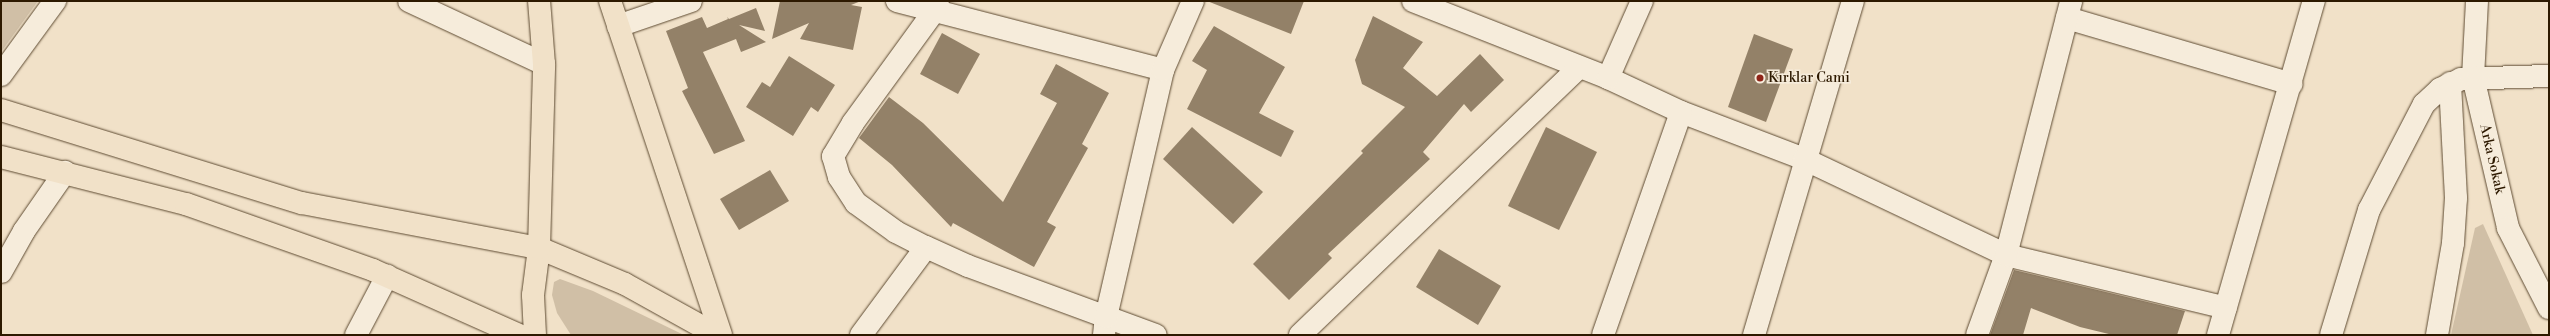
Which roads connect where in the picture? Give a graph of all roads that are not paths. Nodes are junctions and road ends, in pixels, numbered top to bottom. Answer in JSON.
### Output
{"nodes":[{"id":1,"x":55,"y":1,"type":"edge"},
{"id":2,"x":408,"y":1,"type":"edge"},
{"id":3,"x":539,"y":1,"type":"edge"},
{"id":4,"x":610,"y":1,"type":"edge"},
{"id":5,"x":691,"y":1,"type":"edge"},
{"id":6,"x":897,"y":1,"type":"edge"},
{"id":7,"x":1193,"y":1,"type":"edge"},
{"id":8,"x":1413,"y":1,"type":"edge"},
{"id":9,"x":1642,"y":1,"type":"edge"},
{"id":10,"x":1853,"y":1,"type":"edge"},
{"id":11,"x":2314,"y":1,"type":"edge"},
{"id":12,"x":2477,"y":1,"type":"edge"},
{"id":13,"x":936,"y":6,"type":"edge"},
{"id":14,"x":2069,"y":10,"type":"edge"},
{"id":15,"x":618,"y":26,"type":"junction"},
{"id":16,"x":544,"y":64,"type":"junction"},
{"id":17,"x":1579,"y":67,"type":"junction"},
{"id":18,"x":1163,"y":70,"type":"junction"},
{"id":19,"x":1,"y":75,"type":"edge"},
{"id":20,"x":2549,"y":76,"type":"edge"},
{"id":21,"x":2472,"y":77,"type":"junction"},
{"id":22,"x":1608,"y":78,"type":"junction"},
{"id":23,"x":2450,"y":83,"type":"junction"},
{"id":24,"x":2291,"y":84,"type":"junction"},
{"id":25,"x":1,"y":110,"type":"edge"},
{"id":26,"x":1681,"y":112,"type":"junction"},
{"id":27,"x":1,"y":157,"type":"edge"},
{"id":28,"x":1804,"y":159,"type":"junction"},
{"id":29,"x":65,"y":172,"type":"junction"},
{"id":30,"x":926,"y":247,"type":"junction"},
{"id":31,"x":539,"y":248,"type":"junction"},
{"id":32,"x":2006,"y":255,"type":"junction"},
{"id":33,"x":2,"y":268,"type":"edge"},
{"id":34,"x":387,"y":276,"type":"junction"},
{"id":35,"x":2226,"y":308,"type":"junction"},
{"id":36,"x":2549,"y":308,"type":"edge"},
{"id":37,"x":1105,"y":326,"type":"edge"},
{"id":38,"x":356,"y":335,"type":"edge"},
{"id":39,"x":519,"y":335,"type":"edge"},
{"id":40,"x":535,"y":335,"type":"edge"},
{"id":41,"x":717,"y":335,"type":"edge"},
{"id":42,"x":721,"y":335,"type":"edge"},
{"id":43,"x":862,"y":335,"type":"edge"},
{"id":44,"x":1156,"y":335,"type":"edge"},
{"id":45,"x":1300,"y":335,"type":"edge"},
{"id":46,"x":1603,"y":335,"type":"edge"},
{"id":47,"x":1754,"y":335,"type":"edge"},
{"id":48,"x":1977,"y":335,"type":"edge"},
{"id":49,"x":2218,"y":335,"type":"edge"},
{"id":50,"x":2331,"y":335,"type":"edge"},
{"id":51,"x":2437,"y":335,"type":"edge"}],
"edges":[{"from":1,"to":19,"type":"street"},
{"from":2,"to":16,"type":"street"},
{"from":3,"to":16,"type":"main road"},
{"from":4,"to":15,"type":"main road"},
{"from":5,"to":15,"type":"street"},
{"from":6,"to":13,"type":"street"},
{"from":7,"to":18,"type":"street"},
{"from":8,"to":17,"type":"street"},
{"from":9,"to":22,"type":"street"},
{"from":10,"to":28,"type":"street"},
{"from":11,"to":24,"type":"street"},
{"from":12,"to":21,"type":"street","name":"Arka Sokak"},
{"from":13,"to":18,"type":"street"},
{"from":13,"to":30,"type":"street"},
{"from":14,"to":24,"type":"street"},
{"from":14,"to":32,"type":"street"},
{"from":15,"to":42,"type":"main road"},
{"from":16,"to":31,"type":"main road"},
{"from":17,"to":22,"type":"street"},
{"from":17,"to":45,"type":"street"},
{"from":18,"to":37,"type":"street"},
{"from":20,"to":21,"type":"street"},
{"from":21,"to":23,"type":"street"},
{"from":21,"to":36,"type":"street","name":"Arka Sokak"},
{"from":22,"to":26,"type":"street"},
{"from":23,"to":50,"type":"street"},
{"from":23,"to":51,"type":"street"},
{"from":24,"to":35,"type":"street"},
{"from":25,"to":31,"type":"main road"},
{"from":26,"to":28,"type":"street"},
{"from":26,"to":46,"type":"street"},
{"from":27,"to":29,"type":"main road"},
{"from":28,"to":32,"type":"street"},
{"from":28,"to":47,"type":"street"},
{"from":29,"to":33,"type":"street"},
{"from":29,"to":34,"type":"main road"},
{"from":30,"to":37,"type":"street"},
{"from":30,"to":43,"type":"street"},
{"from":31,"to":40,"type":"main road"},
{"from":31,"to":41,"type":"main road"},
{"from":32,"to":35,"type":"street"},
{"from":32,"to":48,"type":"street"},
{"from":34,"to":38,"type":"street"},
{"from":34,"to":39,"type":"main road"},
{"from":35,"to":49,"type":"street"},
{"from":37,"to":44,"type":"street"}]}
